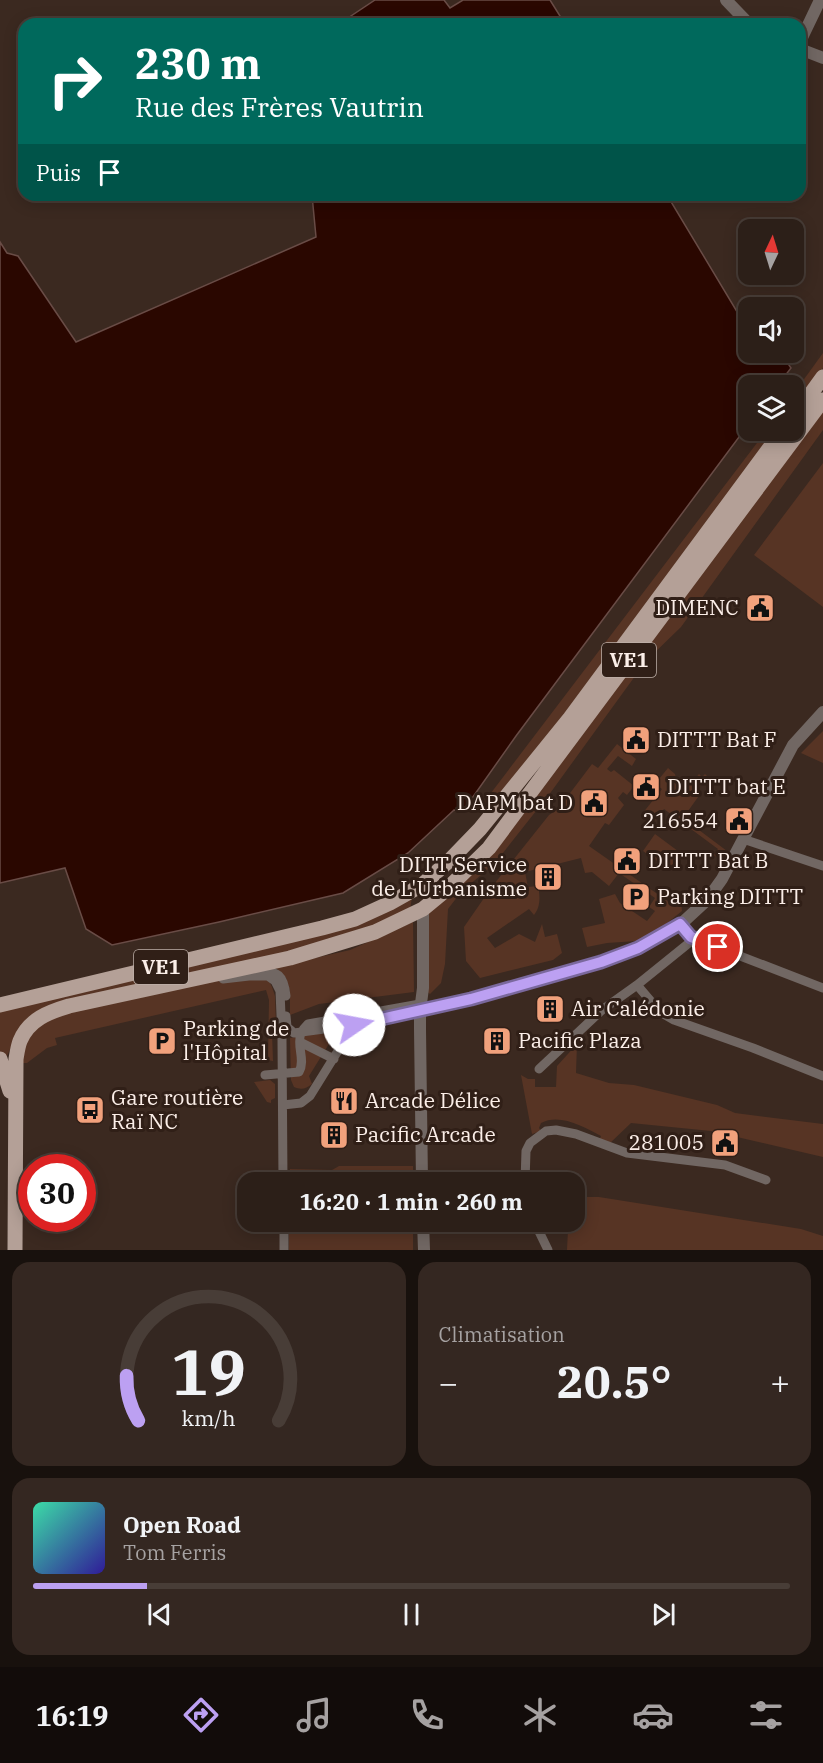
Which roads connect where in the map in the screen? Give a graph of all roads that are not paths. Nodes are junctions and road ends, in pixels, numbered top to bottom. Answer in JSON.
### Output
{"nodes":[{"id":1,"x":726,"y":0,"type":"edge"},
{"id":2,"x":820,"y":0,"type":"edge"},
{"id":3,"x":743,"y":18,"type":"edge"},
{"id":4,"x":806,"y":29,"type":"edge"},
{"id":5,"x":806,"y":51,"type":"edge"},
{"id":6,"x":823,"y":58,"type":"edge"},
{"id":7,"x":823,"y":377,"type":"edge"},
{"id":8,"x":823,"y":400,"type":"edge"},
{"id":9,"x":804,"y":403,"type":"edge"},
{"id":10,"x":775,"y":441,"type":"edge"},
{"id":11,"x":823,"y":712,"type":"edge"},
{"id":12,"x":480,"y":830,"type":"junction"},
{"id":13,"x":743,"y":839,"type":"junction"},
{"id":14,"x":823,"y":866,"type":"edge"},
{"id":15,"x":420,"y":910,"type":"junction"},
{"id":16,"x":680,"y":924,"type":"junction"},
{"id":17,"x":691,"y":937,"type":"junction"},
{"id":18,"x":127,"y":974,"type":"junction"},
{"id":19,"x":195,"y":980,"type":"junction"},
{"id":20,"x":637,"y":985,"type":"junction"},
{"id":21,"x":823,"y":988,"type":"edge"},
{"id":22,"x":0,"y":996,"type":"edge"},
{"id":23,"x":0,"y":1005,"type":"edge"},
{"id":24,"x":420,"y":1007,"type":"junction"},
{"id":25,"x":354,"y":1025,"type":"junction"},
{"id":26,"x":301,"y":1037,"type":"junction"},
{"id":27,"x":0,"y":1059,"type":"edge"},
{"id":28,"x":334,"y":1059,"type":"junction"},
{"id":29,"x":539,"y":1069,"type":"dead end"},
{"id":30,"x":283,"y":1074,"type":"junction"},
{"id":31,"x":265,"y":1075,"type":"dead end"},
{"id":32,"x":823,"y":1076,"type":"edge"},
{"id":33,"x":283,"y":1105,"type":"junction"},
{"id":34,"x":15,"y":1115,"type":"junction"},
{"id":35,"x":284,"y":1172,"type":"edge"},
{"id":36,"x":422,"y":1172,"type":"edge"},
{"id":37,"x":525,"y":1172,"type":"edge"},
{"id":38,"x":766,"y":1180,"type":"dead end"},
{"id":39,"x":284,"y":1232,"type":"edge"},
{"id":40,"x":423,"y":1232,"type":"edge"},
{"id":41,"x":539,"y":1232,"type":"edge"},
{"id":42,"x":15,"y":1250,"type":"edge"},
{"id":43,"x":284,"y":1250,"type":"edge"},
{"id":44,"x":424,"y":1250,"type":"edge"},
{"id":45,"x":548,"y":1250,"type":"edge"}],
"edges":[{"from":1,"to":3,"type":"street"},
{"from":2,"to":4,"type":"street"},
{"from":5,"to":6,"type":"street"},
{"from":7,"to":9,"type":"main road"},
{"from":8,"to":15,"type":"main road","number":"VE1"},
{"from":10,"to":12,"type":"main road","number":"VE1"},
{"from":11,"to":13,"type":"street"},
{"from":12,"to":15,"type":"main road"},
{"from":12,"to":18,"type":"main road","number":"VE1"},
{"from":13,"to":14,"type":"street"},
{"from":13,"to":16,"type":"street"},
{"from":15,"to":19,"type":"main road","number":"VE1"},
{"from":15,"to":24,"type":"street"},
{"from":16,"to":17,"type":"street"},
{"from":16,"to":24,"type":"street"},
{"from":17,"to":20,"type":"street"},
{"from":17,"to":21,"type":"street"},
{"from":18,"to":22,"type":"main road"},
{"from":18,"to":23,"type":"main road","number":"VE1"},
{"from":19,"to":26,"type":"street"},
{"from":19,"to":30,"type":"street"},
{"from":19,"to":34,"type":"main road","number":"VE1"},
{"from":20,"to":29,"type":"street"},
{"from":20,"to":32,"type":"street"},
{"from":24,"to":25,"type":"street"},
{"from":24,"to":26,"type":"street"},
{"from":24,"to":36,"type":"street"},
{"from":25,"to":26,"type":"street"},
{"from":25,"to":28,"type":"street"},
{"from":26,"to":28,"type":"street"},
{"from":26,"to":30,"type":"street"},
{"from":27,"to":34,"type":"main road"},
{"from":28,"to":33,"type":"street"},
{"from":30,"to":31,"type":"street"},
{"from":30,"to":33,"type":"street"},
{"from":33,"to":35,"type":"street"},
{"from":34,"to":42,"type":"main road"},
{"from":37,"to":38,"type":"street"},
{"from":39,"to":43,"type":"street"},
{"from":40,"to":44,"type":"street"},
{"from":41,"to":45,"type":"street"}]}
